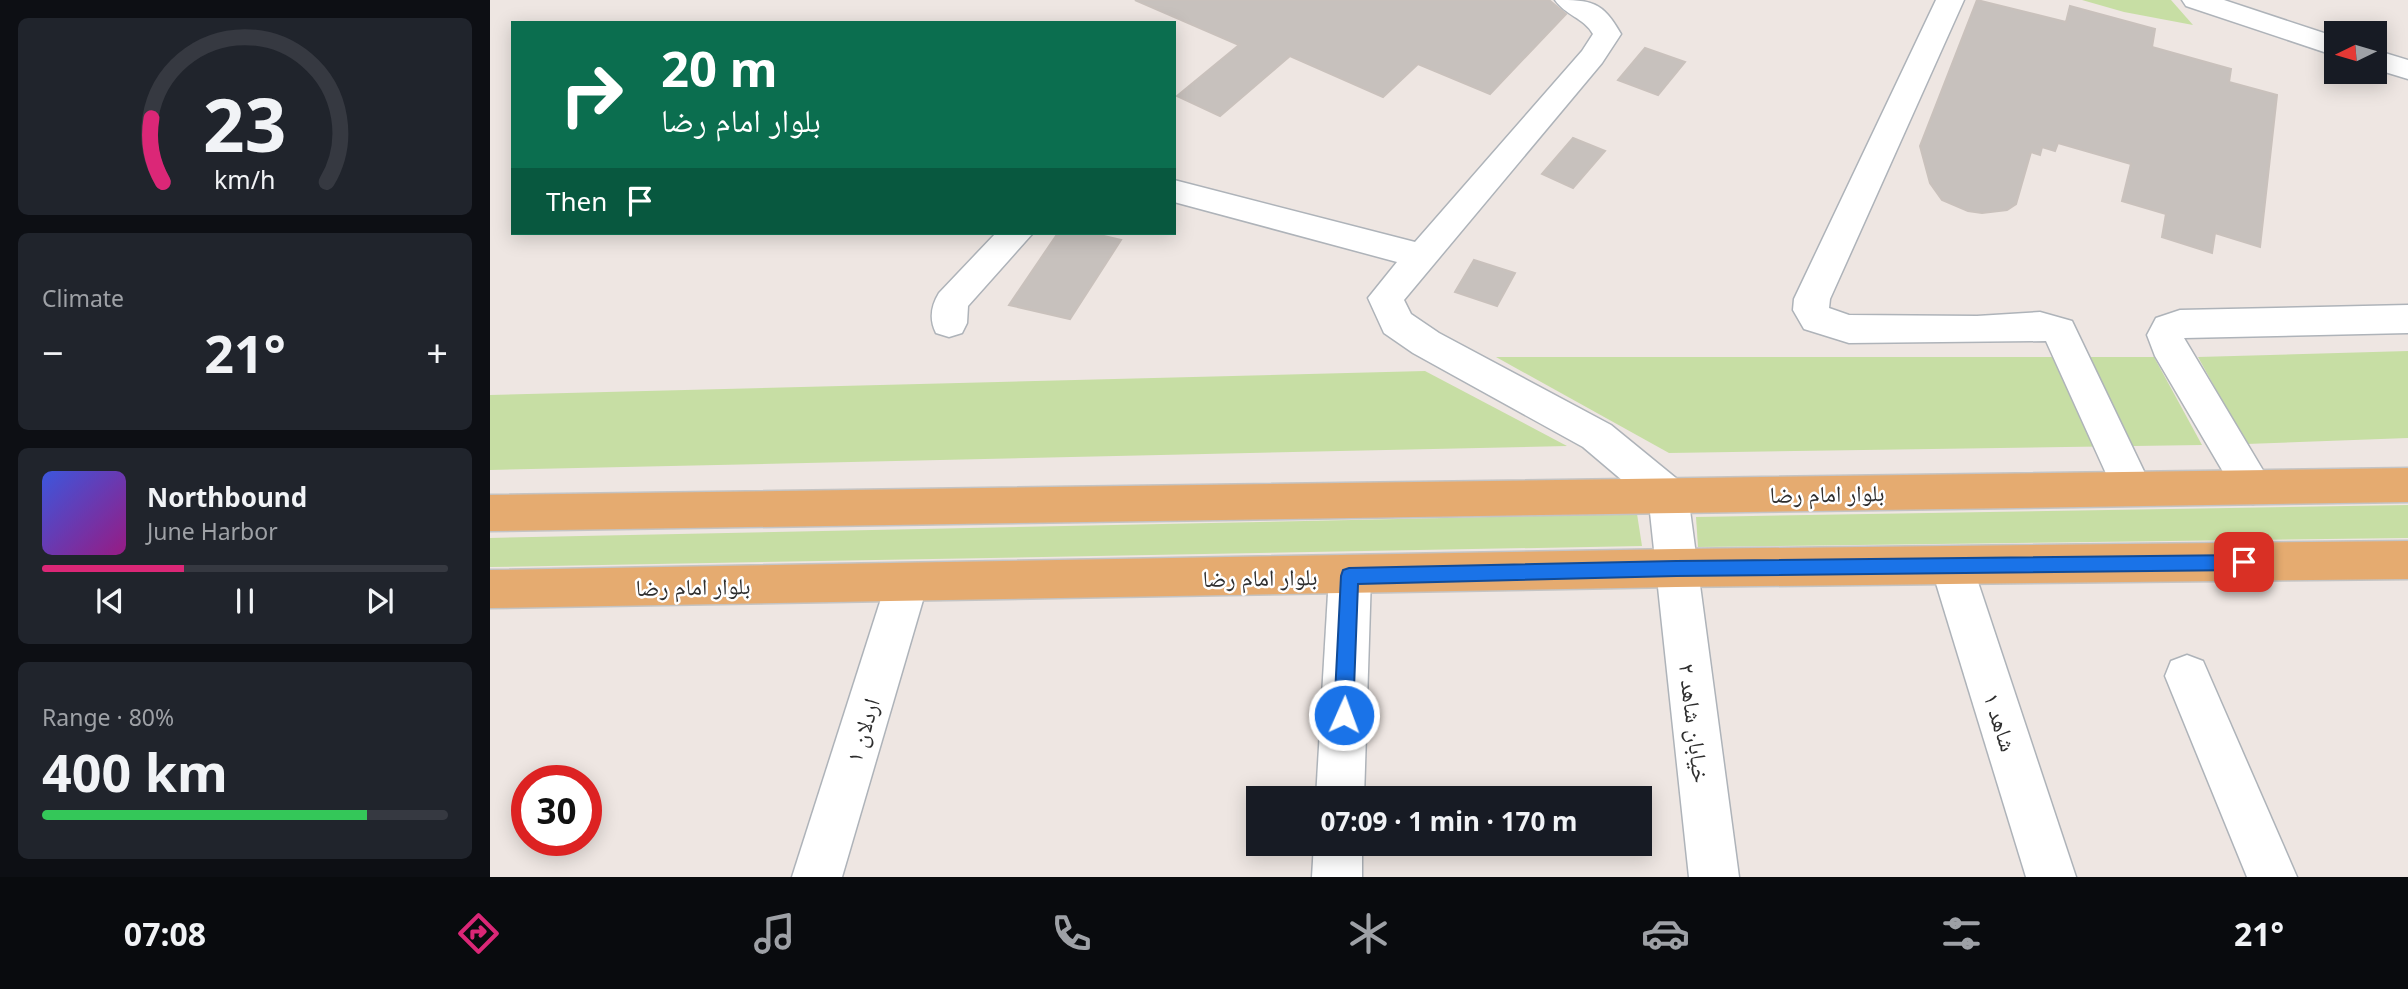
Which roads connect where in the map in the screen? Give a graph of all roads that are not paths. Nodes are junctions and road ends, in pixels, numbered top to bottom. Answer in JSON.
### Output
{"nodes":[{"id":1,"x":1569,"y":0,"type":"edge"},
{"id":2,"x":1950,"y":0,"type":"edge"},
{"id":3,"x":2196,"y":0,"type":"edge"},
{"id":4,"x":2324,"y":43,"type":"edge"},
{"id":5,"x":2387,"y":63,"type":"edge"},
{"id":6,"x":2408,"y":70,"type":"edge"},
{"id":7,"x":1176,"y":192,"type":"edge"},
{"id":8,"x":1014,"y":235,"type":"edge"},
{"id":9,"x":1422,"y":256,"type":"junction"},
{"id":10,"x":2408,"y":319,"type":"edge"},
{"id":11,"x":949,"y":323,"type":"dead end"},
{"id":12,"x":2408,"y":485,"type":"edge"},
{"id":13,"x":2253,"y":487,"type":"junction"},
{"id":14,"x":2132,"y":488,"type":"junction"},
{"id":15,"x":1668,"y":495,"type":"junction"},
{"id":16,"x":490,"y":513,"type":"edge"},
{"id":17,"x":2406,"y":563,"type":"edge"},
{"id":18,"x":1952,"y":567,"type":"junction"},
{"id":19,"x":1676,"y":569,"type":"junction"},
{"id":20,"x":1349,"y":576,"type":"junction"},
{"id":21,"x":907,"y":583,"type":"junction"},
{"id":22,"x":490,"y":589,"type":"edge"},
{"id":23,"x":2187,"y":676,"type":"dead end"},
{"id":24,"x":1340,"y":786,"type":"edge"},
{"id":25,"x":1338,"y":856,"type":"edge"},
{"id":26,"x":817,"y":877,"type":"edge"},
{"id":27,"x":1337,"y":877,"type":"edge"},
{"id":28,"x":1714,"y":877,"type":"edge"},
{"id":29,"x":2051,"y":877,"type":"edge"},
{"id":30,"x":2272,"y":877,"type":"edge"}],
"edges":[{"from":1,"to":9,"type":"street"},
{"from":2,"to":14,"type":"street"},
{"from":3,"to":4,"type":"street"},
{"from":5,"to":6,"type":"street"},
{"from":7,"to":9,"type":"street"},
{"from":8,"to":11,"type":"street"},
{"from":9,"to":15,"type":"street"},
{"from":10,"to":13,"type":"street"},
{"from":12,"to":13,"type":"main road","name":"بلوار امام رضا"},
{"from":13,"to":14,"type":"main road","name":"بلوار امام رضا"},
{"from":14,"to":15,"type":"main road","name":"بلوار امام رضا"},
{"from":15,"to":16,"type":"main road","name":"بلوار امام رضا"},
{"from":15,"to":19,"type":"street","name":"خیابان شاهد ۲"},
{"from":17,"to":18,"type":"main road","name":"بلوار امام رضا"},
{"from":18,"to":19,"type":"main road","name":"بلوار امام رضا"},
{"from":18,"to":29,"type":"street","name":"شاهد ۱"},
{"from":19,"to":20,"type":"main road","name":"بلوار امام رضا"},
{"from":19,"to":28,"type":"street","name":"خیابان شاهد ۲"},
{"from":20,"to":21,"type":"main road","name":"بلوار امام رضا"},
{"from":20,"to":24,"type":"street"},
{"from":21,"to":22,"type":"main road","name":"بلوار امام رضا"},
{"from":21,"to":26,"type":"street","name":"اردلان ۱"},
{"from":23,"to":30,"type":"street"},
{"from":25,"to":27,"type":"street"}]}
